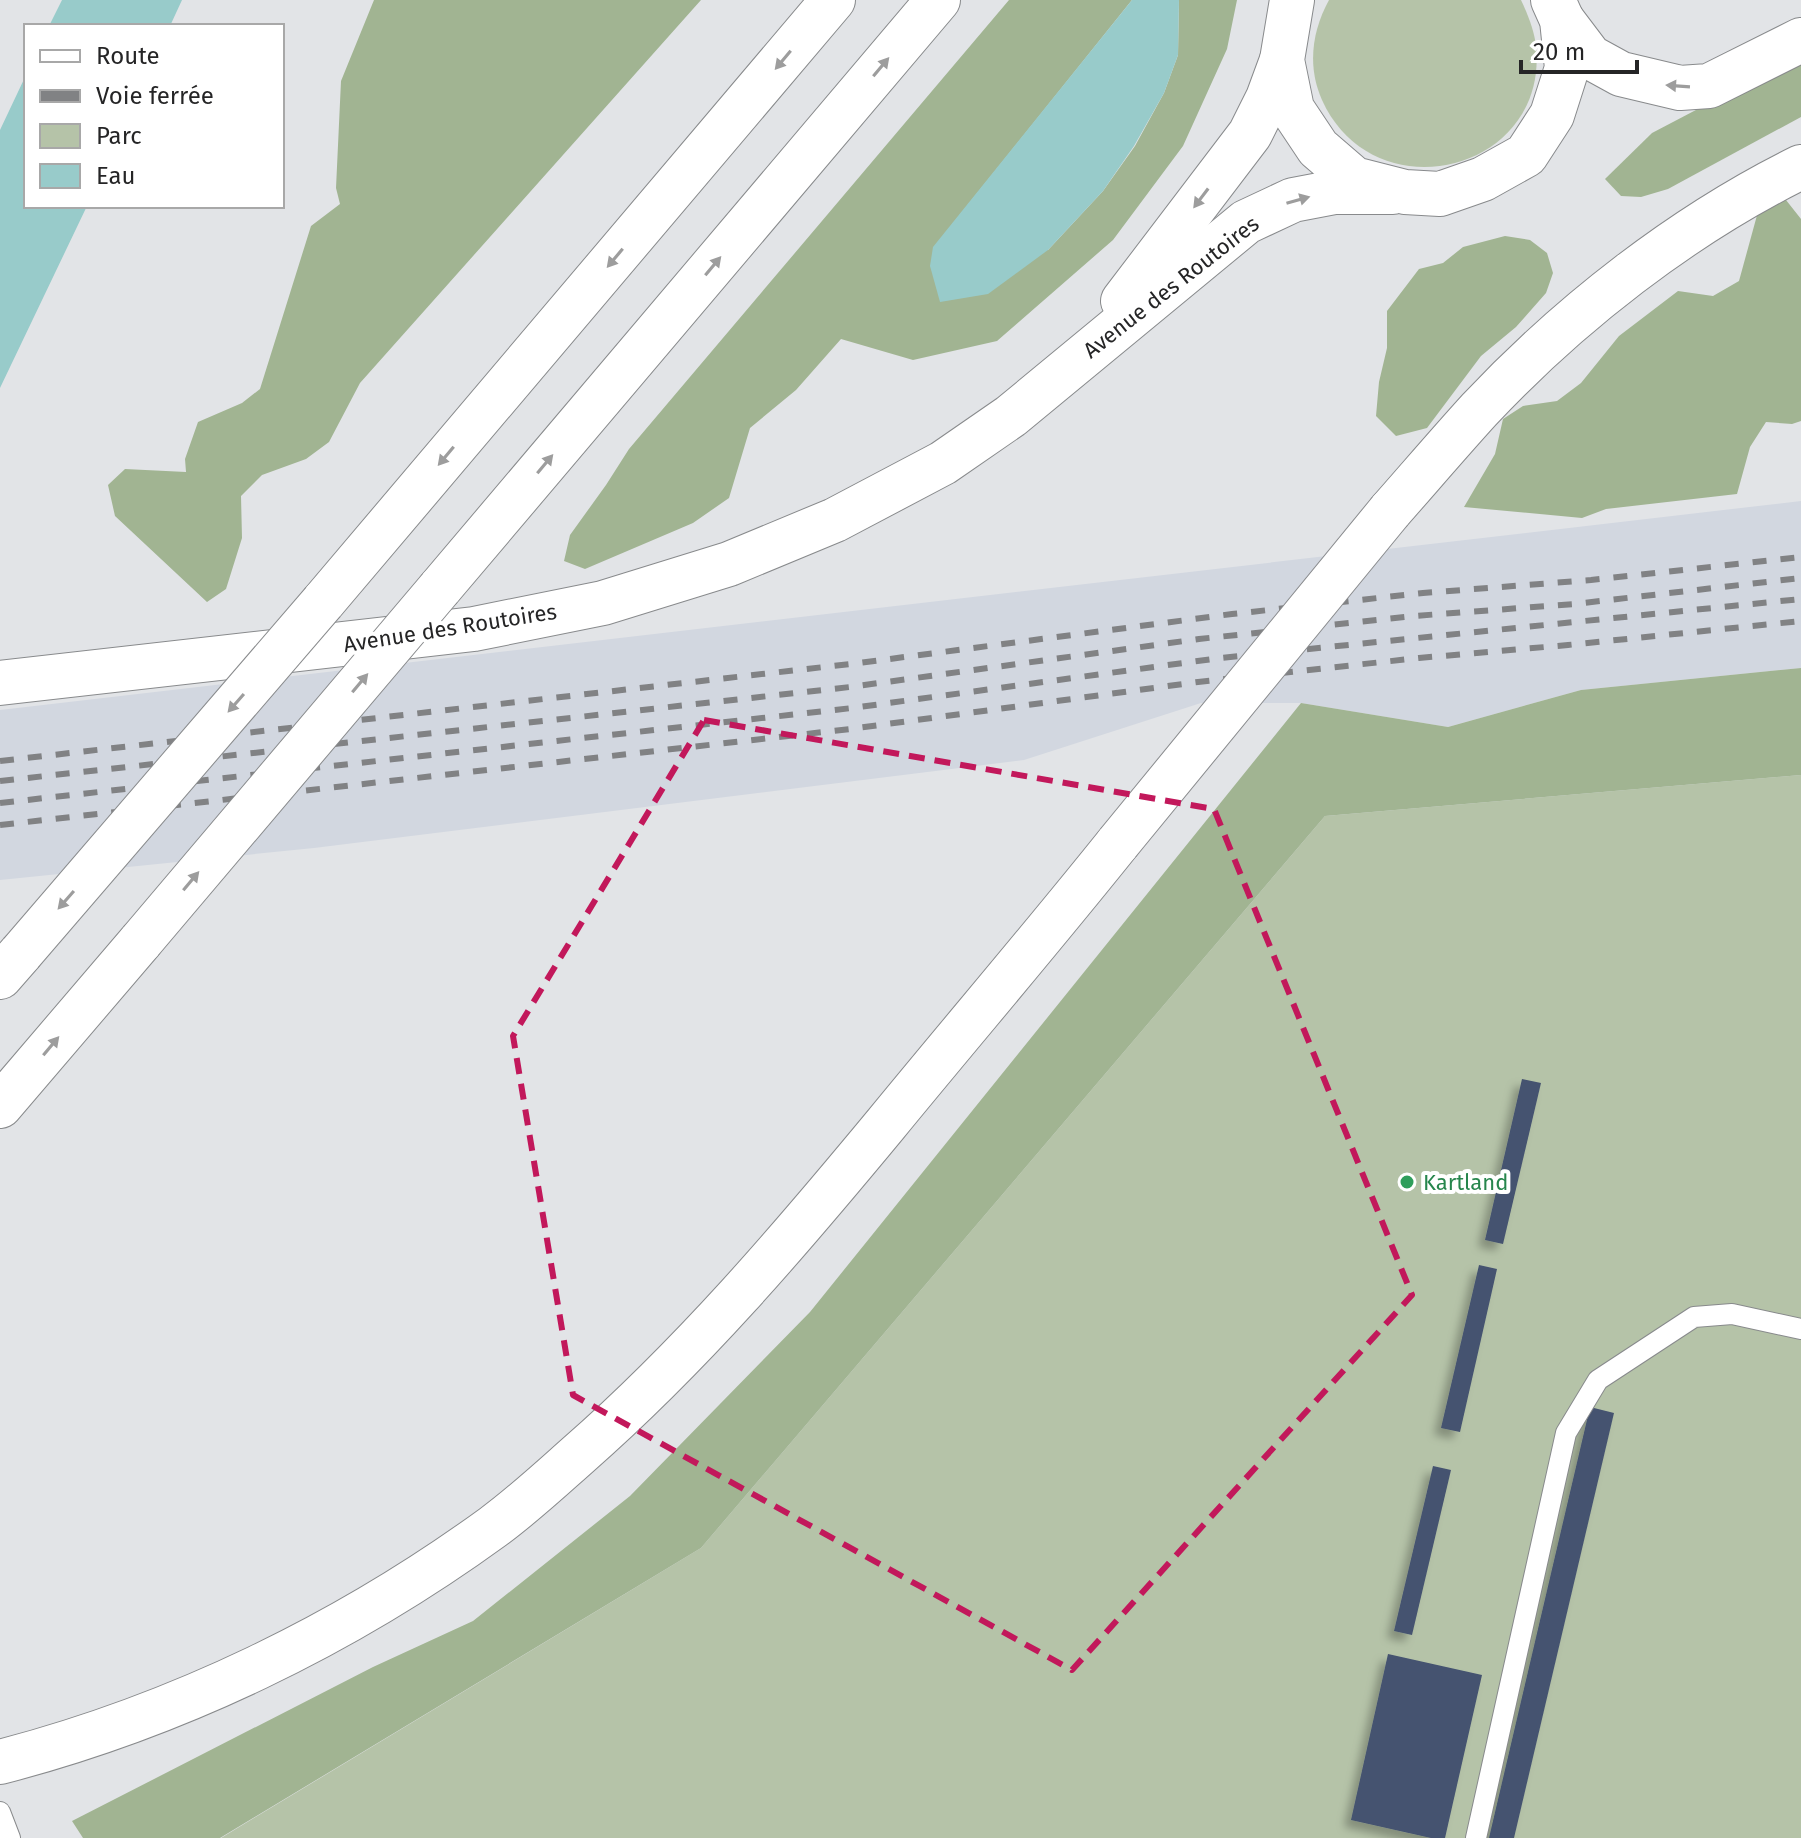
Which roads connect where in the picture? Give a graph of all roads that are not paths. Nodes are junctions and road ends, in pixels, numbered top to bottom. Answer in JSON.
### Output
{"nodes":[{"id":1,"x":833,"y":0,"type":"edge"},
{"id":2,"x":938,"y":0,"type":"edge"},
{"id":3,"x":1292,"y":0,"type":"edge"},
{"id":4,"x":1558,"y":10,"type":"edge"},
{"id":5,"x":1801,"y":40,"type":"edge"},
{"id":6,"x":1282,"y":60,"type":"junction"},
{"id":7,"x":1801,"y":167,"type":"edge"},
{"id":8,"x":1405,"y":192,"type":"junction"},
{"id":9,"x":1078,"y":361,"type":"junction"},
{"id":10,"x":0,"y":683,"type":"edge"},
{"id":11,"x":10,"y":965,"type":"edge"},
{"id":12,"x":0,"y":1106,"type":"edge"},
{"id":13,"x":1801,"y":1329,"type":"edge"},
{"id":14,"x":0,"y":1762,"type":"edge"},
{"id":15,"x":0,"y":1812,"type":"edge"},
{"id":16,"x":10,"y":1838,"type":"edge"},
{"id":17,"x":1476,"y":1838,"type":"edge"}],
"edges":[{"from":1,"to":11,"type":"main road","one_way":true,"bridge":true},
{"from":12,"to":2,"type":"main road","one_way":true,"bridge":true},
{"from":3,"to":6,"type":"main road"},
{"from":5,"to":4,"type":"main road","one_way":true},
{"from":4,"to":8,"type":"main road"},
{"from":6,"to":8,"type":"main road"},
{"from":6,"to":9,"type":"main road","name":"Avenue des Routoires","one_way":true},
{"from":7,"to":14,"type":"main road","bridge":true},
{"from":9,"to":8,"type":"main road","name":"Avenue des Routoires","one_way":true},
{"from":9,"to":10,"type":"main road","name":"Avenue des Routoires"},
{"from":13,"to":17,"type":"lane"},
{"from":15,"to":16,"type":"lane"}]}
